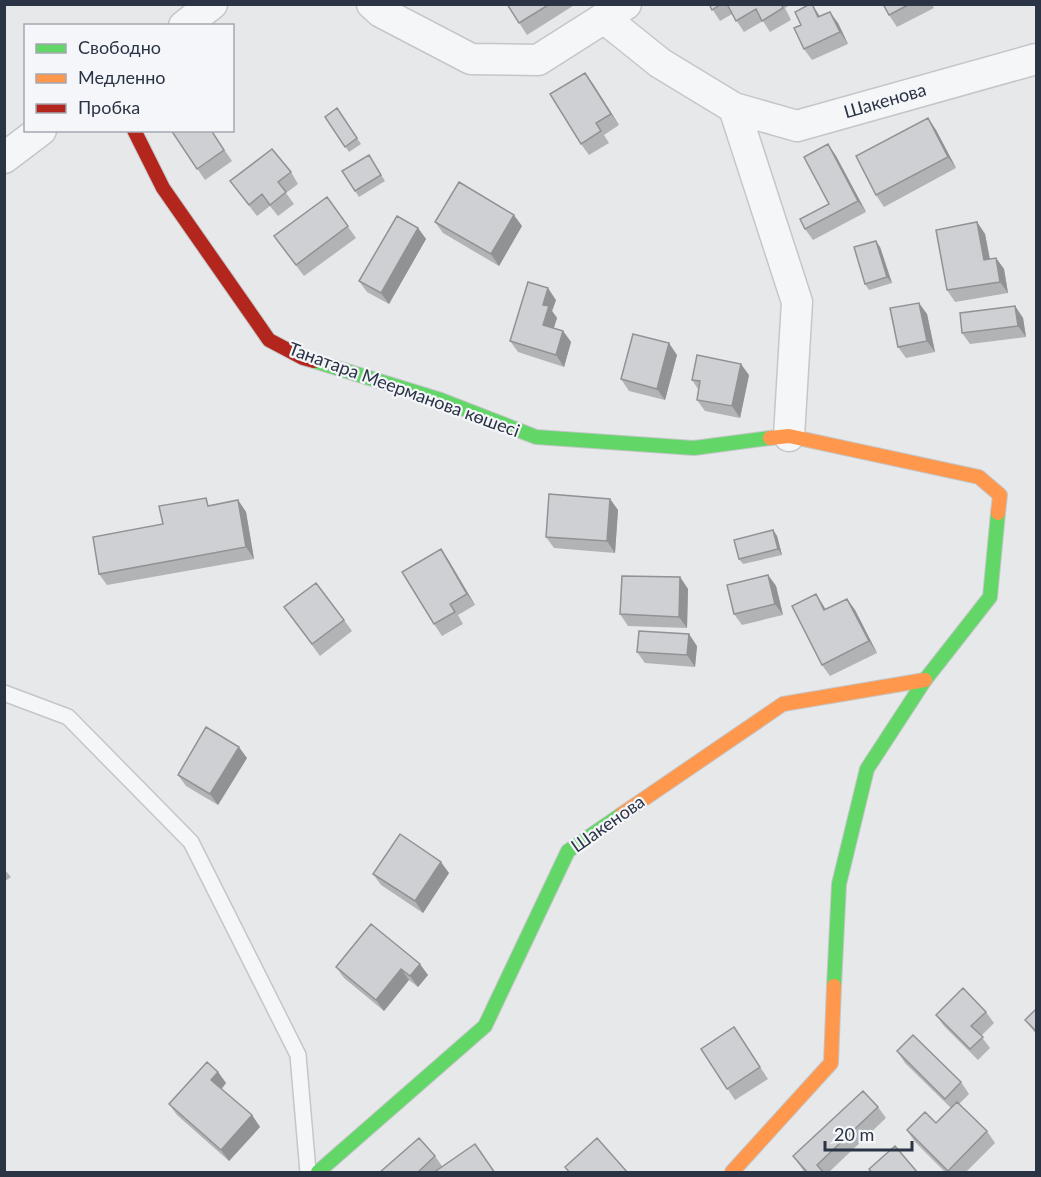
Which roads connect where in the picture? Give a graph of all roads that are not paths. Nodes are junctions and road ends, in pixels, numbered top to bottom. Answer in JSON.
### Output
{"nodes":[{"id":1,"x":212,"y":4,"type":"edge"},
{"id":2,"x":372,"y":4,"type":"edge"},
{"id":3,"x":615,"y":11,"type":"edge"},
{"id":4,"x":187,"y":24,"type":"edge"},
{"id":5,"x":1036,"y":59,"type":"edge"},
{"id":6,"x":734,"y":108,"type":"junction"},
{"id":7,"x":38,"y":132,"type":"edge"},
{"id":8,"x":135,"y":132,"type":"edge"},
{"id":9,"x":4,"y":158,"type":"edge"},
{"id":10,"x":789,"y":436,"type":"junction"},
{"id":11,"x":925,"y":680,"type":"junction"},
{"id":12,"x":4,"y":693,"type":"edge"},
{"id":13,"x":308,"y":1173,"type":"edge"},
{"id":14,"x":318,"y":1173,"type":"edge"},
{"id":15,"x":732,"y":1173,"type":"edge"}],
"edges":[{"from":1,"to":4,"type":"street"},
{"from":2,"to":3,"type":"street"},
{"from":3,"to":6,"type":"street"},
{"from":5,"to":6,"type":"street","name":"Шакенова"},
{"from":6,"to":10,"type":"street"},
{"from":7,"to":9,"type":"street"},
{"from":8,"to":10,"type":"street","name":"Танатара Меерманова көшесі"},
{"from":10,"to":11,"type":"street","name":"Танатара Меерманова көшесі"},
{"from":11,"to":14,"type":"street","name":"Шакенова"},
{"from":11,"to":15,"type":"street","name":"Танатара Меерманова көшесі"},
{"from":12,"to":13,"type":"lane"}]}
